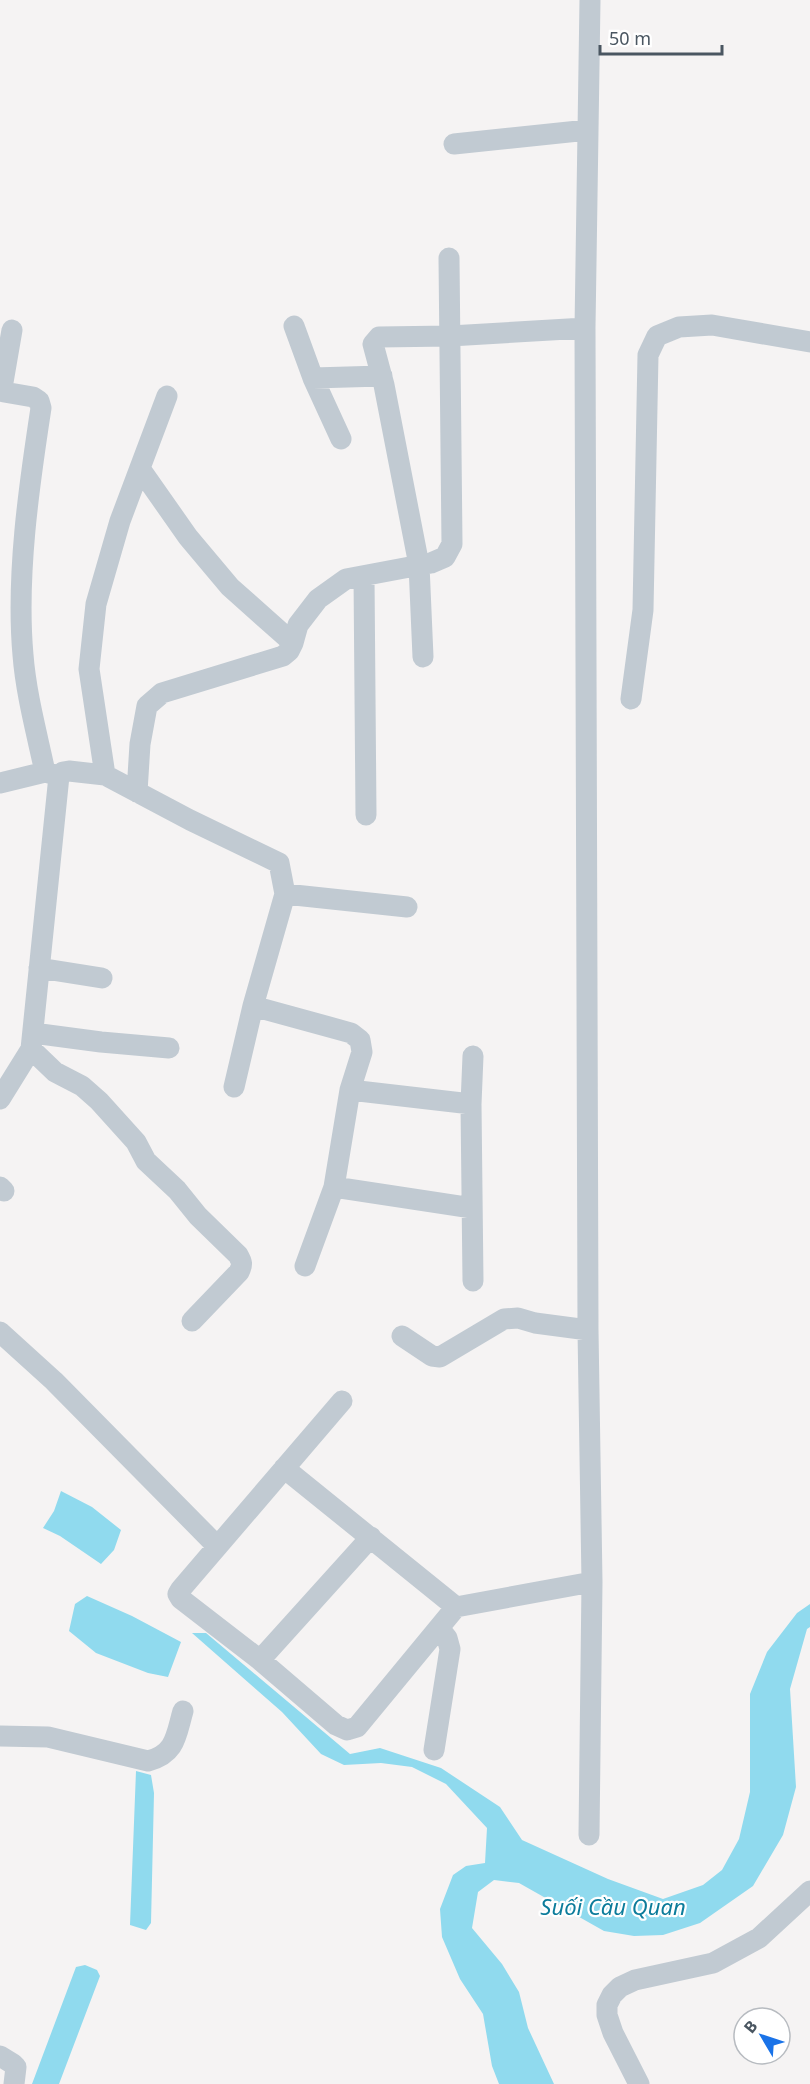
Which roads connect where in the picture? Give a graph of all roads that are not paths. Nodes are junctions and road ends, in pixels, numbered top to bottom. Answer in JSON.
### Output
{"nodes":[{"id":1,"x":590,"y":0,"type":"edge"},
{"id":2,"x":588,"y":130,"type":"junction"},
{"id":3,"x":454,"y":144,"type":"dead end"},
{"id":4,"x":449,"y":258,"type":"dead end"},
{"id":5,"x":294,"y":326,"type":"dead end"},
{"id":6,"x":585,"y":328,"type":"junction"},
{"id":7,"x":12,"y":330,"type":"dead end"},
{"id":8,"x":450,"y":336,"type":"junction"},
{"id":9,"x":810,"y":342,"type":"edge"},
{"id":10,"x":382,"y":375,"type":"junction"},
{"id":11,"x":313,"y":378,"type":"junction"},
{"id":12,"x":167,"y":396,"type":"dead end"},
{"id":13,"x":341,"y":439,"type":"dead end"},
{"id":14,"x":141,"y":470,"type":"junction"},
{"id":15,"x":420,"y":565,"type":"junction"},
{"id":16,"x":364,"y":576,"type":"junction"},
{"id":17,"x":293,"y":643,"type":"junction"},
{"id":18,"x":423,"y":657,"type":"dead end"},
{"id":19,"x":631,"y":699,"type":"dead end"},
{"id":20,"x":52,"y":774,"type":"junction"},
{"id":21,"x":105,"y":775,"type":"junction"},
{"id":22,"x":0,"y":783,"type":"edge"},
{"id":23,"x":137,"y":792,"type":"junction"},
{"id":24,"x":366,"y":815,"type":"dead end"},
{"id":25,"x":285,"y":894,"type":"junction"},
{"id":26,"x":407,"y":907,"type":"dead end"},
{"id":27,"x":39,"y":968,"type":"junction"},
{"id":28,"x":102,"y":978,"type":"dead end"},
{"id":29,"x":253,"y":1006,"type":"junction"},
{"id":30,"x":32,"y":1041,"type":"junction"},
{"id":31,"x":169,"y":1048,"type":"dead end"},
{"id":32,"x":473,"y":1056,"type":"dead end"},
{"id":33,"x":234,"y":1087,"type":"dead end"},
{"id":34,"x":350,"y":1090,"type":"junction"},
{"id":35,"x":0,"y":1098,"type":"edge"},
{"id":36,"x":471,"y":1104,"type":"junction"},
{"id":37,"x":334,"y":1187,"type":"junction"},
{"id":38,"x":472,"y":1208,"type":"junction"},
{"id":39,"x":305,"y":1266,"type":"dead end"},
{"id":40,"x":473,"y":1281,"type":"dead end"},
{"id":41,"x":192,"y":1322,"type":"dead end"},
{"id":42,"x":588,"y":1330,"type":"junction"},
{"id":43,"x":0,"y":1332,"type":"edge"},
{"id":44,"x":402,"y":1336,"type":"dead end"},
{"id":45,"x":342,"y":1401,"type":"dead end"},
{"id":46,"x":284,"y":1468,"type":"junction"},
{"id":47,"x":371,"y":1537,"type":"junction"},
{"id":48,"x":216,"y":1545,"type":"junction"},
{"id":49,"x":592,"y":1582,"type":"junction"},
{"id":50,"x":456,"y":1607,"type":"junction"},
{"id":51,"x":439,"y":1628,"type":"junction"},
{"id":52,"x":260,"y":1660,"type":"junction"},
{"id":53,"x":183,"y":1710,"type":"dead end"},
{"id":54,"x":0,"y":1736,"type":"edge"},
{"id":55,"x":434,"y":1750,"type":"dead end"},
{"id":56,"x":589,"y":1835,"type":"dead end"},
{"id":57,"x":810,"y":1891,"type":"edge"},
{"id":58,"x":0,"y":2055,"type":"edge"},
{"id":59,"x":14,"y":2084,"type":"edge"},
{"id":60,"x":639,"y":2084,"type":"edge"}],
"edges":[{"from":1,"to":2,"type":"street"},
{"from":2,"to":3,"type":"street"},
{"from":2,"to":6,"type":"street"},
{"from":4,"to":8,"type":"street"},
{"from":5,"to":11,"type":"street"},
{"from":6,"to":8,"type":"street"},
{"from":6,"to":42,"type":"street"},
{"from":7,"to":20,"type":"street"},
{"from":8,"to":10,"type":"street"},
{"from":8,"to":15,"type":"street"},
{"from":9,"to":19,"type":"street"},
{"from":10,"to":11,"type":"street"},
{"from":10,"to":15,"type":"street"},
{"from":11,"to":13,"type":"street"},
{"from":12,"to":14,"type":"street"},
{"from":14,"to":17,"type":"street"},
{"from":14,"to":21,"type":"street"},
{"from":15,"to":16,"type":"street"},
{"from":15,"to":18,"type":"street"},
{"from":16,"to":17,"type":"street"},
{"from":16,"to":24,"type":"street"},
{"from":17,"to":23,"type":"street"},
{"from":20,"to":21,"type":"street"},
{"from":20,"to":22,"type":"street"},
{"from":20,"to":27,"type":"street"},
{"from":21,"to":23,"type":"street"},
{"from":23,"to":25,"type":"street"},
{"from":25,"to":26,"type":"street"},
{"from":25,"to":29,"type":"street"},
{"from":27,"to":28,"type":"street"},
{"from":27,"to":30,"type":"street"},
{"from":29,"to":33,"type":"street"},
{"from":29,"to":34,"type":"street"},
{"from":30,"to":31,"type":"street"},
{"from":30,"to":35,"type":"street"},
{"from":30,"to":41,"type":"street"},
{"from":32,"to":36,"type":"street"},
{"from":34,"to":36,"type":"street"},
{"from":34,"to":37,"type":"street"},
{"from":36,"to":38,"type":"street"},
{"from":37,"to":38,"type":"street"},
{"from":37,"to":39,"type":"street"},
{"from":38,"to":40,"type":"street"},
{"from":42,"to":44,"type":"street"},
{"from":42,"to":49,"type":"street"},
{"from":43,"to":48,"type":"street"},
{"from":45,"to":46,"type":"street"},
{"from":46,"to":47,"type":"street"},
{"from":46,"to":48,"type":"street"},
{"from":47,"to":50,"type":"street"},
{"from":47,"to":52,"type":"street"},
{"from":48,"to":52,"type":"street"},
{"from":49,"to":50,"type":"street"},
{"from":49,"to":56,"type":"street"},
{"from":50,"to":51,"type":"street"},
{"from":51,"to":52,"type":"street"},
{"from":51,"to":55,"type":"street"},
{"from":53,"to":54,"type":"street"},
{"from":57,"to":60,"type":"street"},
{"from":58,"to":59,"type":"street"}]}
